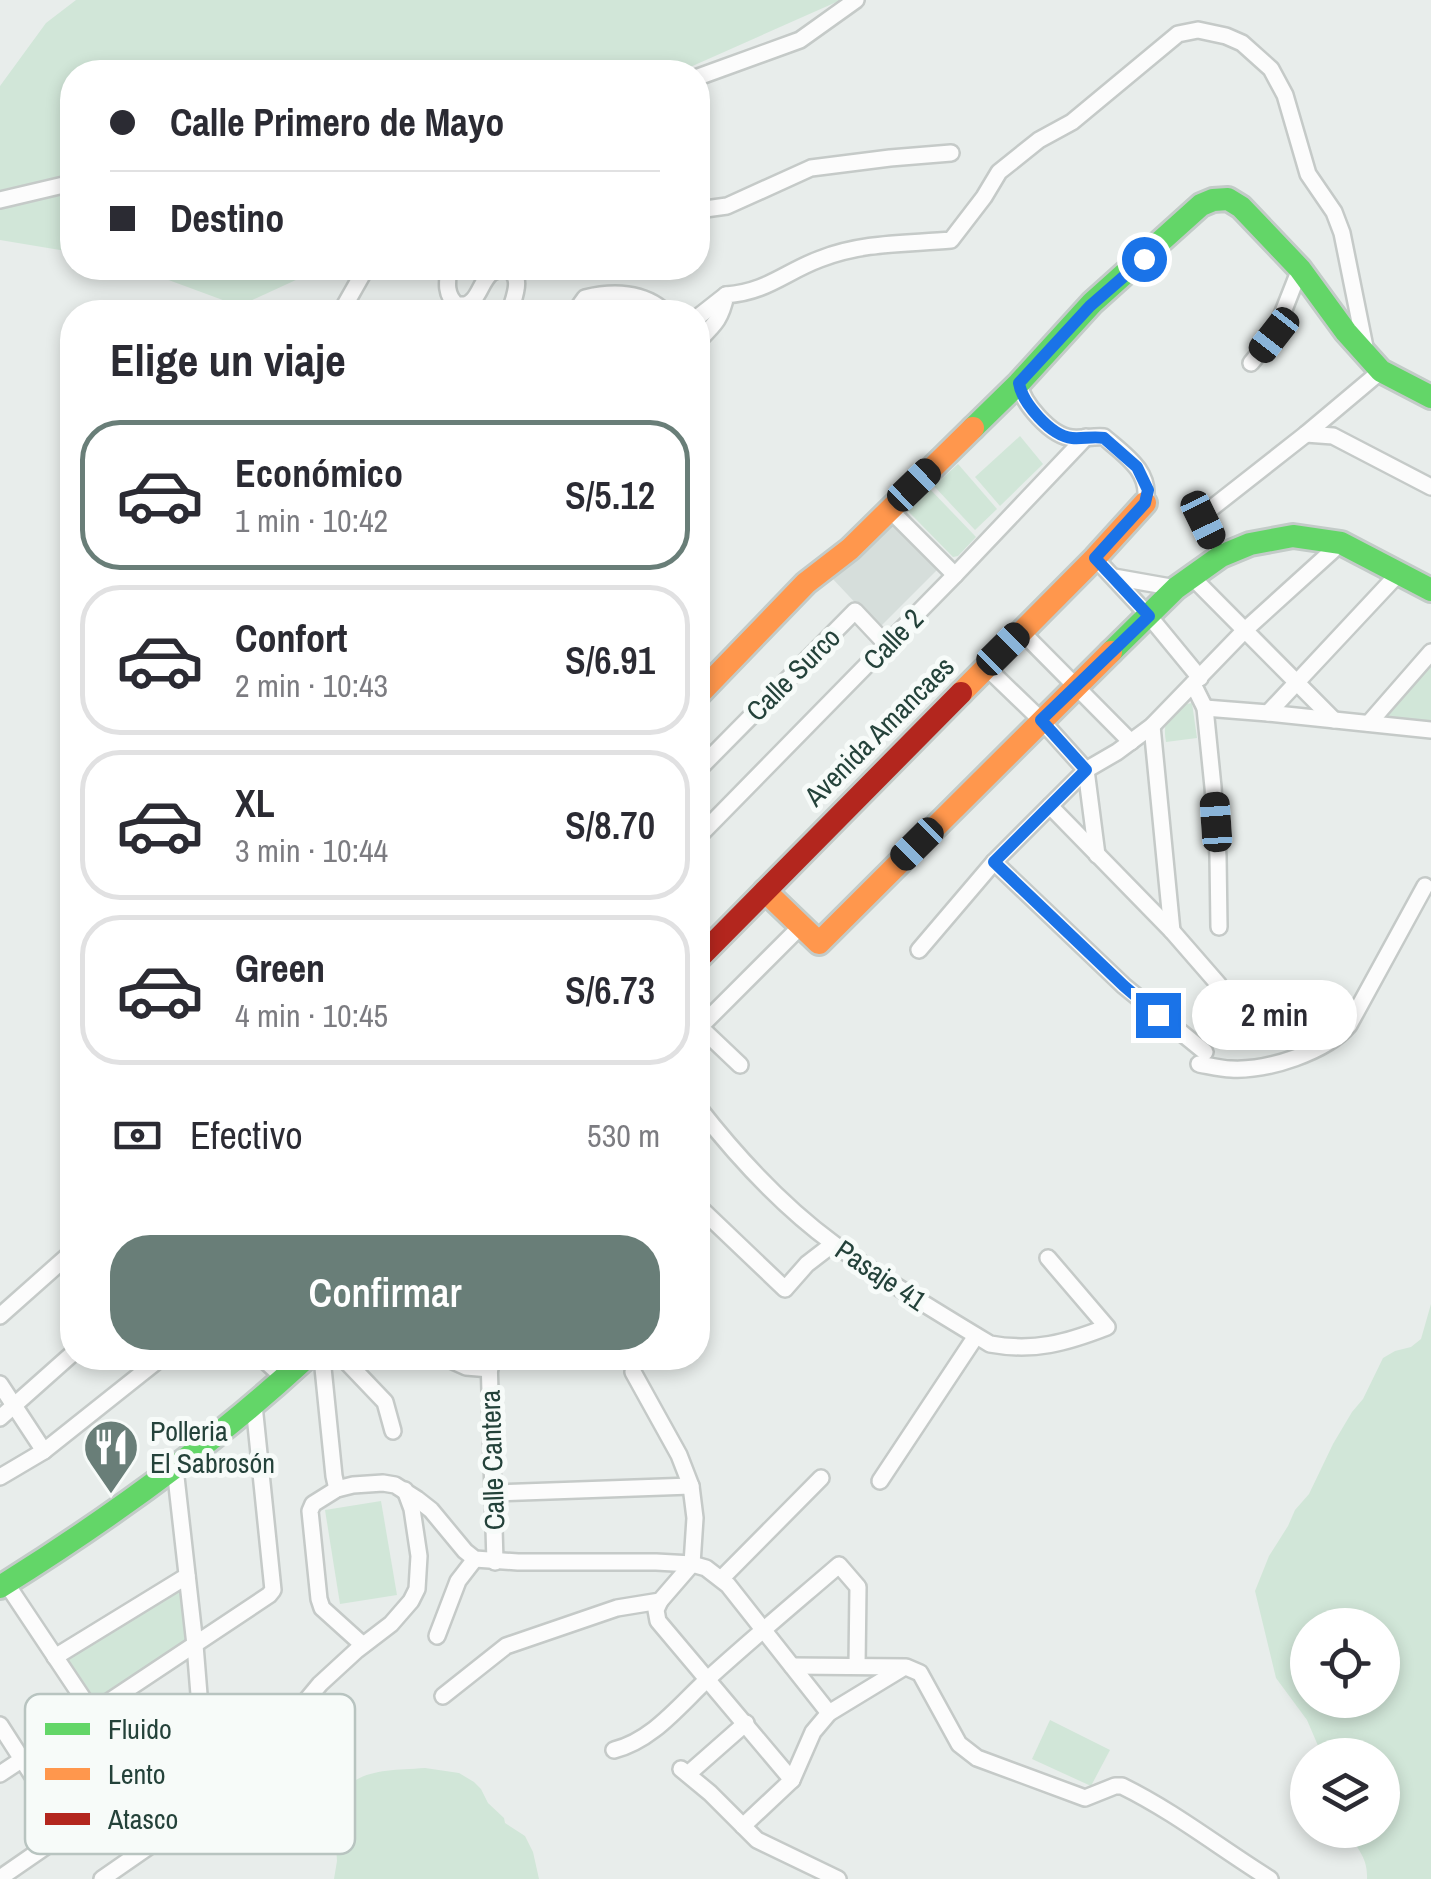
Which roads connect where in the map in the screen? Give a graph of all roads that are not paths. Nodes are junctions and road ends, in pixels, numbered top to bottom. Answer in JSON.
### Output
{"nodes":[{"id":1,"x":848,"y":0,"type":"edge"},
{"id":2,"x":856,"y":0,"type":"edge"},
{"id":3,"x":834,"y":16,"type":"junction"},
{"id":4,"x":710,"y":73,"type":"edge"},
{"id":5,"x":951,"y":153,"type":"dead end"},
{"id":6,"x":60,"y":185,"type":"edge"},
{"id":7,"x":0,"y":200,"type":"edge"},
{"id":8,"x":710,"y":208,"type":"edge"},
{"id":9,"x":1300,"y":269,"type":"junction"},
{"id":10,"x":726,"y":294,"type":"junction"},
{"id":11,"x":584,"y":300,"type":"edge"},
{"id":12,"x":650,"y":300,"type":"edge"},
{"id":13,"x":710,"y":307,"type":"edge"},
{"id":14,"x":710,"y":329,"type":"edge"},
{"id":15,"x":1251,"y":363,"type":"dead end"},
{"id":16,"x":1374,"y":364,"type":"junction"},
{"id":17,"x":1019,"y":383,"type":"junction"},
{"id":18,"x":1431,"y":397,"type":"edge"},
{"id":19,"x":1306,"y":434,"type":"junction"},
{"id":20,"x":1086,"y":438,"type":"junction"},
{"id":21,"x":1431,"y":487,"type":"edge"},
{"id":22,"x":1145,"y":503,"type":"joint"},
{"id":23,"x":889,"y":509,"type":"junction"},
{"id":24,"x":1341,"y":543,"type":"junction"},
{"id":25,"x":1221,"y":556,"type":"junction"},
{"id":26,"x":1095,"y":558,"type":"junction"},
{"id":27,"x":1400,"y":572,"type":"junction"},
{"id":28,"x":956,"y":575,"type":"junction"},
{"id":29,"x":1114,"y":577,"type":"junction"},
{"id":30,"x":1184,"y":582,"type":"junction"},
{"id":31,"x":1431,"y":590,"type":"edge"},
{"id":32,"x":1149,"y":616,"type":"junction"},
{"id":33,"x":1245,"y":630,"type":"junction"},
{"id":34,"x":1021,"y":631,"type":"junction"},
{"id":35,"x":887,"y":645,"type":"junction"},
{"id":36,"x":1431,"y":652,"type":"edge"},
{"id":37,"x":985,"y":666,"type":"junction"},
{"id":38,"x":1197,"y":681,"type":"junction"},
{"id":39,"x":710,"y":682,"type":"edge"},
{"id":40,"x":1296,"y":682,"type":"junction"},
{"id":41,"x":1076,"y":686,"type":"junction"},
{"id":42,"x":1205,"y":708,"type":"junction"},
{"id":43,"x":1268,"y":713,"type":"junction"},
{"id":44,"x":1041,"y":720,"type":"junction"},
{"id":45,"x":1334,"y":720,"type":"junction"},
{"id":46,"x":1369,"y":723,"type":"junction"},
{"id":47,"x":1152,"y":726,"type":"junction"},
{"id":48,"x":1431,"y":730,"type":"edge"},
{"id":49,"x":1131,"y":742,"type":"junction"},
{"id":50,"x":710,"y":758,"type":"edge"},
{"id":51,"x":1086,"y":770,"type":"junction"},
{"id":52,"x":1050,"y":806,"type":"junction"},
{"id":53,"x":710,"y":826,"type":"edge"},
{"id":54,"x":1097,"y":855,"type":"junction"},
{"id":55,"x":994,"y":862,"type":"junction"},
{"id":56,"x":1424,"y":886,"type":"dead end"},
{"id":57,"x":765,"y":891,"type":"junction"},
{"id":58,"x":800,"y":926,"type":"junction"},
{"id":59,"x":1219,"y":927,"type":"dead end"},
{"id":60,"x":1172,"y":931,"type":"junction"},
{"id":61,"x":710,"y":946,"type":"edge"},
{"id":62,"x":919,"y":950,"type":"dead end"},
{"id":63,"x":1219,"y":984,"type":"dead end"},
{"id":64,"x":710,"y":1017,"type":"edge"},
{"id":65,"x":710,"y":1038,"type":"edge"},
{"id":66,"x":740,"y":1065,"type":"dead end"},
{"id":67,"x":710,"y":1123,"type":"edge"},
{"id":68,"x":710,"y":1217,"type":"edge"},
{"id":69,"x":833,"y":1244,"type":"junction"},
{"id":70,"x":1048,"y":1258,"type":"dead end"},
{"id":71,"x":60,"y":1263,"type":"edge"},
{"id":72,"x":0,"y":1316,"type":"edge"},
{"id":73,"x":976,"y":1336,"type":"junction"},
{"id":74,"x":60,"y":1365,"type":"edge"},
{"id":75,"x":146,"y":1370,"type":"edge"},
{"id":76,"x":275,"y":1370,"type":"edge"},
{"id":77,"x":293,"y":1370,"type":"edge"},
{"id":78,"x":323,"y":1370,"type":"edge"},
{"id":79,"x":355,"y":1370,"type":"edge"},
{"id":80,"x":489,"y":1370,"type":"edge"},
{"id":81,"x":633,"y":1372,"type":"dead end"},
{"id":82,"x":284,"y":1378,"type":"junction"},
{"id":83,"x":0,"y":1384,"type":"edge"},
{"id":84,"x":254,"y":1405,"type":"junction"},
{"id":85,"x":14,"y":1408,"type":"junction"},
{"id":86,"x":0,"y":1418,"type":"edge"},
{"id":87,"x":393,"y":1432,"type":"dead end"},
{"id":88,"x":44,"y":1451,"type":"junction"},
{"id":89,"x":175,"y":1468,"type":"junction"},
{"id":90,"x":2,"y":1471,"type":"edge"},
{"id":91,"x":821,"y":1478,"type":"dead end"},
{"id":92,"x":880,"y":1481,"type":"dead end"},
{"id":93,"x":691,"y":1486,"type":"junction"},
{"id":94,"x":337,"y":1489,"type":"junction"},
{"id":95,"x":405,"y":1490,"type":"junction"},
{"id":96,"x":494,"y":1494,"type":"junction"},
{"id":97,"x":475,"y":1559,"type":"junction"},
{"id":98,"x":495,"y":1562,"type":"junction"},
{"id":99,"x":692,"y":1564,"type":"junction"},
{"id":100,"x":187,"y":1576,"type":"junction"},
{"id":101,"x":721,"y":1578,"type":"junction"},
{"id":102,"x":3,"y":1585,"type":"edge"},
{"id":103,"x":660,"y":1601,"type":"junction"},
{"id":104,"x":764,"y":1630,"type":"junction"},
{"id":105,"x":437,"y":1636,"type":"dead end"},
{"id":106,"x":195,"y":1645,"type":"junction"},
{"id":107,"x":362,"y":1645,"type":"junction"},
{"id":108,"x":55,"y":1657,"type":"junction"},
{"id":109,"x":792,"y":1666,"type":"junction"},
{"id":110,"x":856,"y":1666,"type":"junction"},
{"id":111,"x":906,"y":1667,"type":"junction"},
{"id":112,"x":708,"y":1679,"type":"junction"},
{"id":113,"x":80,"y":1694,"type":"edge"},
{"id":114,"x":120,"y":1694,"type":"edge"},
{"id":115,"x":199,"y":1694,"type":"edge"},
{"id":116,"x":311,"y":1694,"type":"edge"},
{"id":117,"x":443,"y":1696,"type":"dead end"},
{"id":118,"x":829,"y":1713,"type":"junction"},
{"id":119,"x":746,"y":1723,"type":"junction"},
{"id":120,"x":0,"y":1725,"type":"edge"},
{"id":121,"x":614,"y":1750,"type":"dead end"},
{"id":122,"x":25,"y":1757,"type":"edge"},
{"id":123,"x":22,"y":1759,"type":"junction"},
{"id":124,"x":25,"y":1764,"type":"edge"},
{"id":125,"x":0,"y":1774,"type":"edge"},
{"id":126,"x":792,"y":1780,"type":"junction"},
{"id":127,"x":743,"y":1826,"type":"junction"},
{"id":128,"x":34,"y":1854,"type":"edge"},
{"id":129,"x":138,"y":1854,"type":"edge"},
{"id":130,"x":0,"y":1878,"type":"edge"},
{"id":131,"x":102,"y":1879,"type":"edge"},
{"id":132,"x":838,"y":1879,"type":"edge"},
{"id":133,"x":1270,"y":1879,"type":"edge"}],
"edges":[{"from":1,"to":3,"type":"street"},
{"from":2,"to":3,"type":"street"},
{"from":3,"to":4,"type":"street"},
{"from":5,"to":8,"type":"street"},
{"from":6,"to":7,"type":"street"},
{"from":9,"to":15,"type":"street"},
{"from":9,"to":16,"type":"street"},
{"from":9,"to":17,"type":"street"},
{"from":10,"to":13,"type":"street"},
{"from":10,"to":14,"type":"street"},
{"from":10,"to":16,"type":"street"},
{"from":11,"to":12,"type":"street"},
{"from":16,"to":18,"type":"street"},
{"from":16,"to":19,"type":"street"},
{"from":17,"to":20,"type":"street"},
{"from":17,"to":23,"type":"street"},
{"from":19,"to":21,"type":"street"},
{"from":19,"to":25,"type":"street"},
{"from":20,"to":22,"type":"street"},
{"from":20,"to":28,"type":"street","name":"Calle 2"},
{"from":22,"to":26,"type":"street","name":"Avenida Amancaes"},
{"from":23,"to":28,"type":"street"},
{"from":23,"to":39,"type":"street"},
{"from":24,"to":25,"type":"street"},
{"from":24,"to":27,"type":"street"},
{"from":24,"to":33,"type":"street"},
{"from":25,"to":30,"type":"street"},
{"from":26,"to":29,"type":"street"},
{"from":26,"to":34,"type":"street","name":"Avenida Amancaes"},
{"from":27,"to":31,"type":"street"},
{"from":27,"to":40,"type":"street"},
{"from":28,"to":35,"type":"street","name":"Calle 2"},
{"from":29,"to":30,"type":"street"},
{"from":29,"to":32,"type":"street"},
{"from":30,"to":32,"type":"street"},
{"from":30,"to":33,"type":"street"},
{"from":32,"to":38,"type":"street"},
{"from":32,"to":41,"type":"street"},
{"from":33,"to":38,"type":"street"},
{"from":33,"to":40,"type":"street"},
{"from":34,"to":37,"type":"street","name":"Avenida Amancaes"},
{"from":34,"to":41,"type":"street"},
{"from":35,"to":50,"type":"street","name":"Calle Surco"},
{"from":35,"to":53,"type":"street","name":"Calle 2"},
{"from":36,"to":46,"type":"street"},
{"from":37,"to":44,"type":"street"},
{"from":37,"to":57,"type":"street","name":"Avenida Amancaes"},
{"from":38,"to":42,"type":"street"},
{"from":38,"to":47,"type":"street"},
{"from":40,"to":43,"type":"street"},
{"from":40,"to":45,"type":"street"},
{"from":41,"to":44,"type":"street"},
{"from":41,"to":49,"type":"street"},
{"from":42,"to":43,"type":"street"},
{"from":42,"to":59,"type":"street"},
{"from":43,"to":45,"type":"street"},
{"from":44,"to":51,"type":"street"},
{"from":44,"to":58,"type":"street"},
{"from":45,"to":46,"type":"street"},
{"from":46,"to":48,"type":"street"},
{"from":47,"to":49,"type":"street"},
{"from":47,"to":60,"type":"street"},
{"from":49,"to":51,"type":"street"},
{"from":51,"to":52,"type":"street"},
{"from":51,"to":54,"type":"street"},
{"from":52,"to":54,"type":"street"},
{"from":52,"to":55,"type":"street"},
{"from":54,"to":60,"type":"street"},
{"from":55,"to":56,"type":"street"},
{"from":55,"to":62,"type":"street"},
{"from":57,"to":58,"type":"street"},
{"from":57,"to":61,"type":"street","name":"Avenida Amancaes"},
{"from":58,"to":64,"type":"street"},
{"from":60,"to":63,"type":"street"},
{"from":65,"to":66,"type":"street"},
{"from":67,"to":69,"type":"street","name":"Pasaje 41"},
{"from":68,"to":69,"type":"street"},
{"from":69,"to":73,"type":"street","name":"Pasaje 41"},
{"from":70,"to":73,"type":"street","name":"Pasaje 41"},
{"from":71,"to":72,"type":"street"},
{"from":73,"to":92,"type":"street"},
{"from":74,"to":85,"type":"street"},
{"from":75,"to":88,"type":"street"},
{"from":76,"to":82,"type":"street"},
{"from":77,"to":82,"type":"street"},
{"from":78,"to":94,"type":"street"},
{"from":79,"to":87,"type":"street"},
{"from":80,"to":96,"type":"street","name":"Calle Cantera"},
{"from":81,"to":93,"type":"street"},
{"from":82,"to":84,"type":"street"},
{"from":83,"to":85,"type":"street"},
{"from":84,"to":89,"type":"street"},
{"from":84,"to":106,"type":"street"},
{"from":85,"to":86,"type":"street"},
{"from":85,"to":88,"type":"street"},
{"from":88,"to":90,"type":"street"},
{"from":89,"to":100,"type":"street"},
{"from":89,"to":102,"type":"street"},
{"from":91,"to":101,"type":"street"},
{"from":93,"to":96,"type":"street"},
{"from":93,"to":99,"type":"street"},
{"from":94,"to":95,"type":"street"},
{"from":94,"to":107,"type":"street"},
{"from":95,"to":97,"type":"street"},
{"from":95,"to":107,"type":"street"},
{"from":96,"to":98,"type":"street","name":"Calle Cantera"},
{"from":97,"to":98,"type":"street"},
{"from":97,"to":105,"type":"street"},
{"from":98,"to":99,"type":"street"},
{"from":99,"to":101,"type":"street"},
{"from":99,"to":103,"type":"street"},
{"from":100,"to":106,"type":"street"},
{"from":100,"to":108,"type":"street"},
{"from":101,"to":104,"type":"street"},
{"from":102,"to":108,"type":"street"},
{"from":103,"to":112,"type":"street"},
{"from":103,"to":117,"type":"street"},
{"from":104,"to":109,"type":"street"},
{"from":104,"to":110,"type":"street"},
{"from":104,"to":112,"type":"street"},
{"from":106,"to":114,"type":"street"},
{"from":106,"to":115,"type":"street"},
{"from":107,"to":116,"type":"street"},
{"from":108,"to":113,"type":"street"},
{"from":109,"to":110,"type":"street"},
{"from":109,"to":118,"type":"street"},
{"from":110,"to":111,"type":"street"},
{"from":111,"to":118,"type":"street"},
{"from":111,"to":133,"type":"street"},
{"from":112,"to":119,"type":"street"},
{"from":112,"to":121,"type":"street"},
{"from":118,"to":126,"type":"street"},
{"from":119,"to":126,"type":"street"},
{"from":119,"to":127,"type":"street"},
{"from":120,"to":123,"type":"street"},
{"from":122,"to":123,"type":"street"},
{"from":123,"to":124,"type":"street"},
{"from":123,"to":125,"type":"street"},
{"from":126,"to":127,"type":"street"},
{"from":127,"to":132,"type":"street"},
{"from":128,"to":130,"type":"street"},
{"from":129,"to":131,"type":"street"}]}
